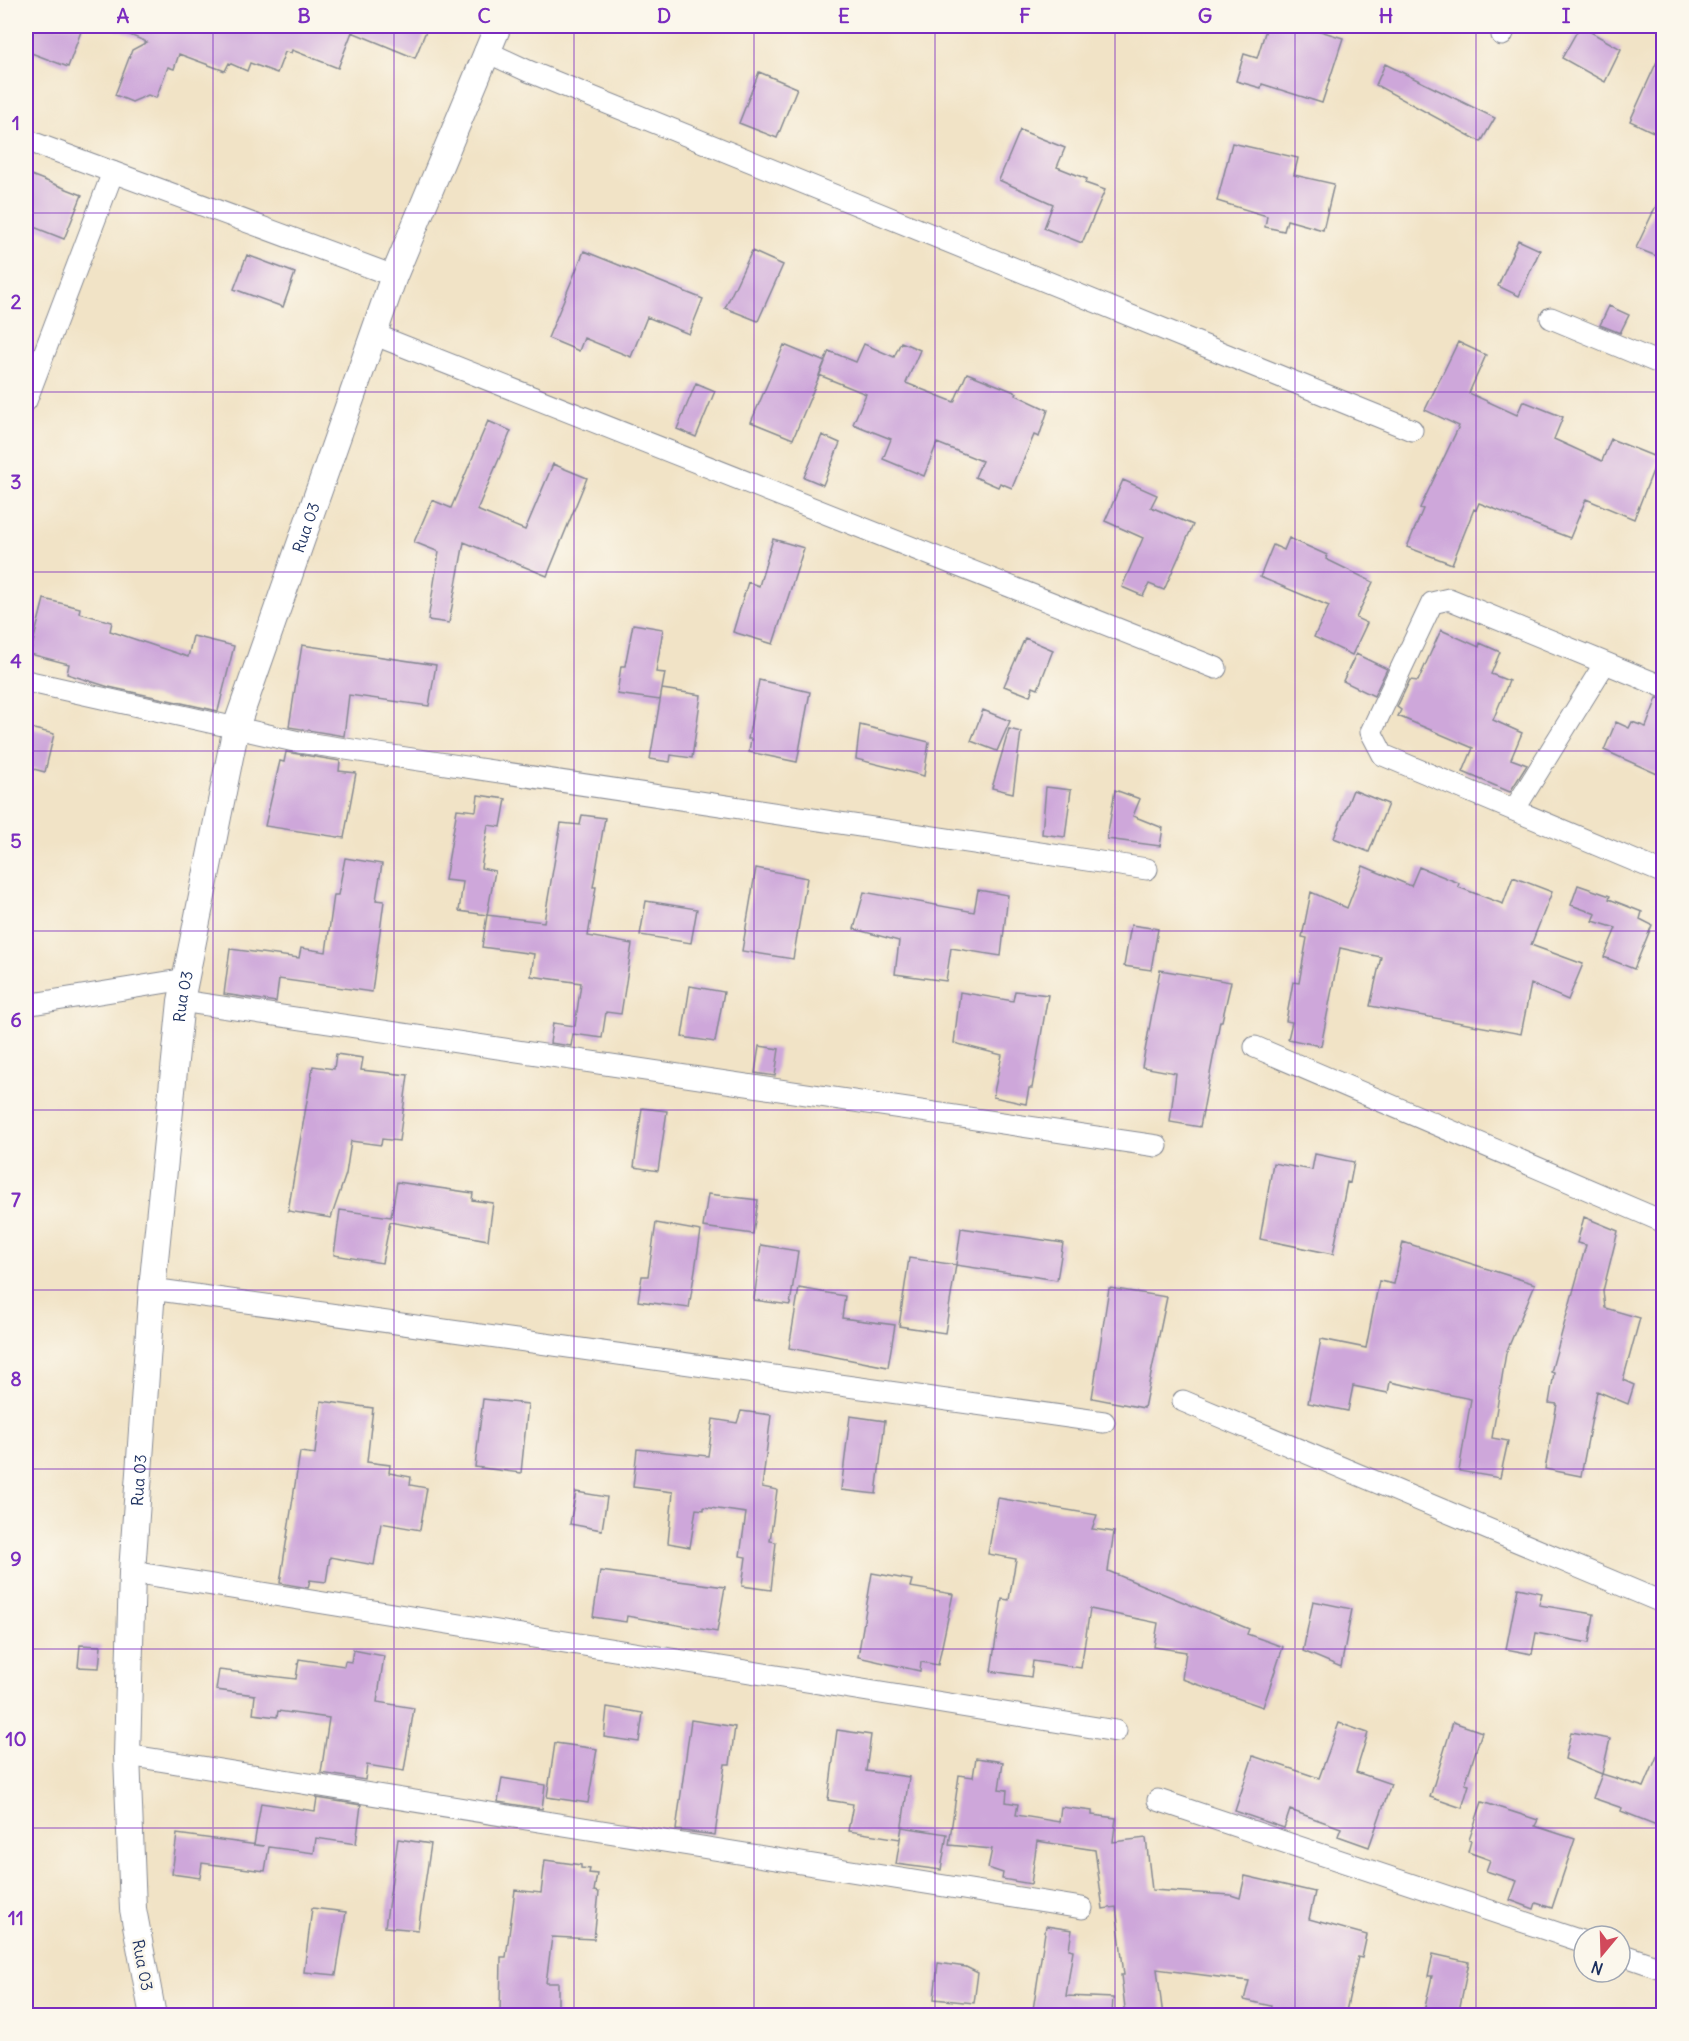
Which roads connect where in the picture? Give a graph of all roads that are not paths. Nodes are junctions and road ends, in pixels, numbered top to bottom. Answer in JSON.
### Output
{"nodes":[{"id":1,"x":490,"y":33,"type":"edge"},
{"id":2,"x":26,"y":140,"type":"edge"},
{"id":3,"x":113,"y":172,"type":"junction"},
{"id":4,"x":394,"y":276,"type":"junction"},
{"id":5,"x":1551,"y":318,"type":"dead end"},
{"id":6,"x":373,"y":334,"type":"junction"},
{"id":7,"x":1664,"y":365,"type":"edge"},
{"id":8,"x":26,"y":401,"type":"edge"},
{"id":9,"x":1412,"y":430,"type":"dead end"},
{"id":10,"x":1605,"y":663,"type":"junction"},
{"id":11,"x":1216,"y":668,"type":"dead end"},
{"id":12,"x":26,"y":681,"type":"edge"},
{"id":13,"x":1664,"y":687,"type":"edge"},
{"id":14,"x":236,"y":727,"type":"junction"},
{"id":15,"x":1514,"y":810,"type":"junction"},
{"id":16,"x":1147,"y":869,"type":"dead end"},
{"id":17,"x":1664,"y":873,"type":"edge"},
{"id":18,"x":184,"y":990,"type":"junction"},
{"id":19,"x":26,"y":1005,"type":"edge"},
{"id":20,"x":1255,"y":1047,"type":"dead end"},
{"id":21,"x":1157,"y":1146,"type":"dead end"},
{"id":22,"x":1664,"y":1222,"type":"edge"},
{"id":23,"x":152,"y":1289,"type":"junction"},
{"id":24,"x":1183,"y":1401,"type":"dead end"},
{"id":25,"x":1104,"y":1422,"type":"dead end"},
{"id":26,"x":132,"y":1572,"type":"junction"},
{"id":27,"x":1664,"y":1603,"type":"edge"},
{"id":28,"x":1116,"y":1731,"type":"dead end"},
{"id":29,"x":127,"y":1755,"type":"junction"},
{"id":30,"x":1158,"y":1800,"type":"dead end"},
{"id":31,"x":1082,"y":1908,"type":"dead end"},
{"id":32,"x":1572,"y":1938,"type":"edge"},
{"id":33,"x":1632,"y":1958,"type":"edge"},
{"id":34,"x":1664,"y":1969,"type":"edge"},
{"id":35,"x":153,"y":2016,"type":"edge"}],
"edges":[{"from":1,"to":4,"type":"street","name":"Rua 03"},
{"from":1,"to":9,"type":"street"},
{"from":2,"to":3,"type":"street"},
{"from":3,"to":4,"type":"street"},
{"from":3,"to":8,"type":"street"},
{"from":4,"to":6,"type":"street","name":"Rua 03"},
{"from":5,"to":7,"type":"street"},
{"from":6,"to":11,"type":"street"},
{"from":6,"to":14,"type":"street","name":"Rua 03"},
{"from":10,"to":13,"type":"street"},
{"from":10,"to":15,"type":"street"},
{"from":10,"to":15,"type":"street"},
{"from":12,"to":14,"type":"street"},
{"from":14,"to":16,"type":"street"},
{"from":14,"to":18,"type":"street","name":"Rua 03"},
{"from":15,"to":17,"type":"street"},
{"from":18,"to":19,"type":"street"},
{"from":18,"to":21,"type":"street"},
{"from":18,"to":23,"type":"street","name":"Rua 03"},
{"from":20,"to":22,"type":"street"},
{"from":23,"to":25,"type":"street"},
{"from":23,"to":26,"type":"street","name":"Rua 03"},
{"from":24,"to":27,"type":"street"},
{"from":26,"to":28,"type":"street"},
{"from":26,"to":29,"type":"street","name":"Rua 03"},
{"from":29,"to":31,"type":"street"},
{"from":29,"to":35,"type":"street","name":"Rua 03"},
{"from":30,"to":32,"type":"street"},
{"from":33,"to":34,"type":"street"}]}
